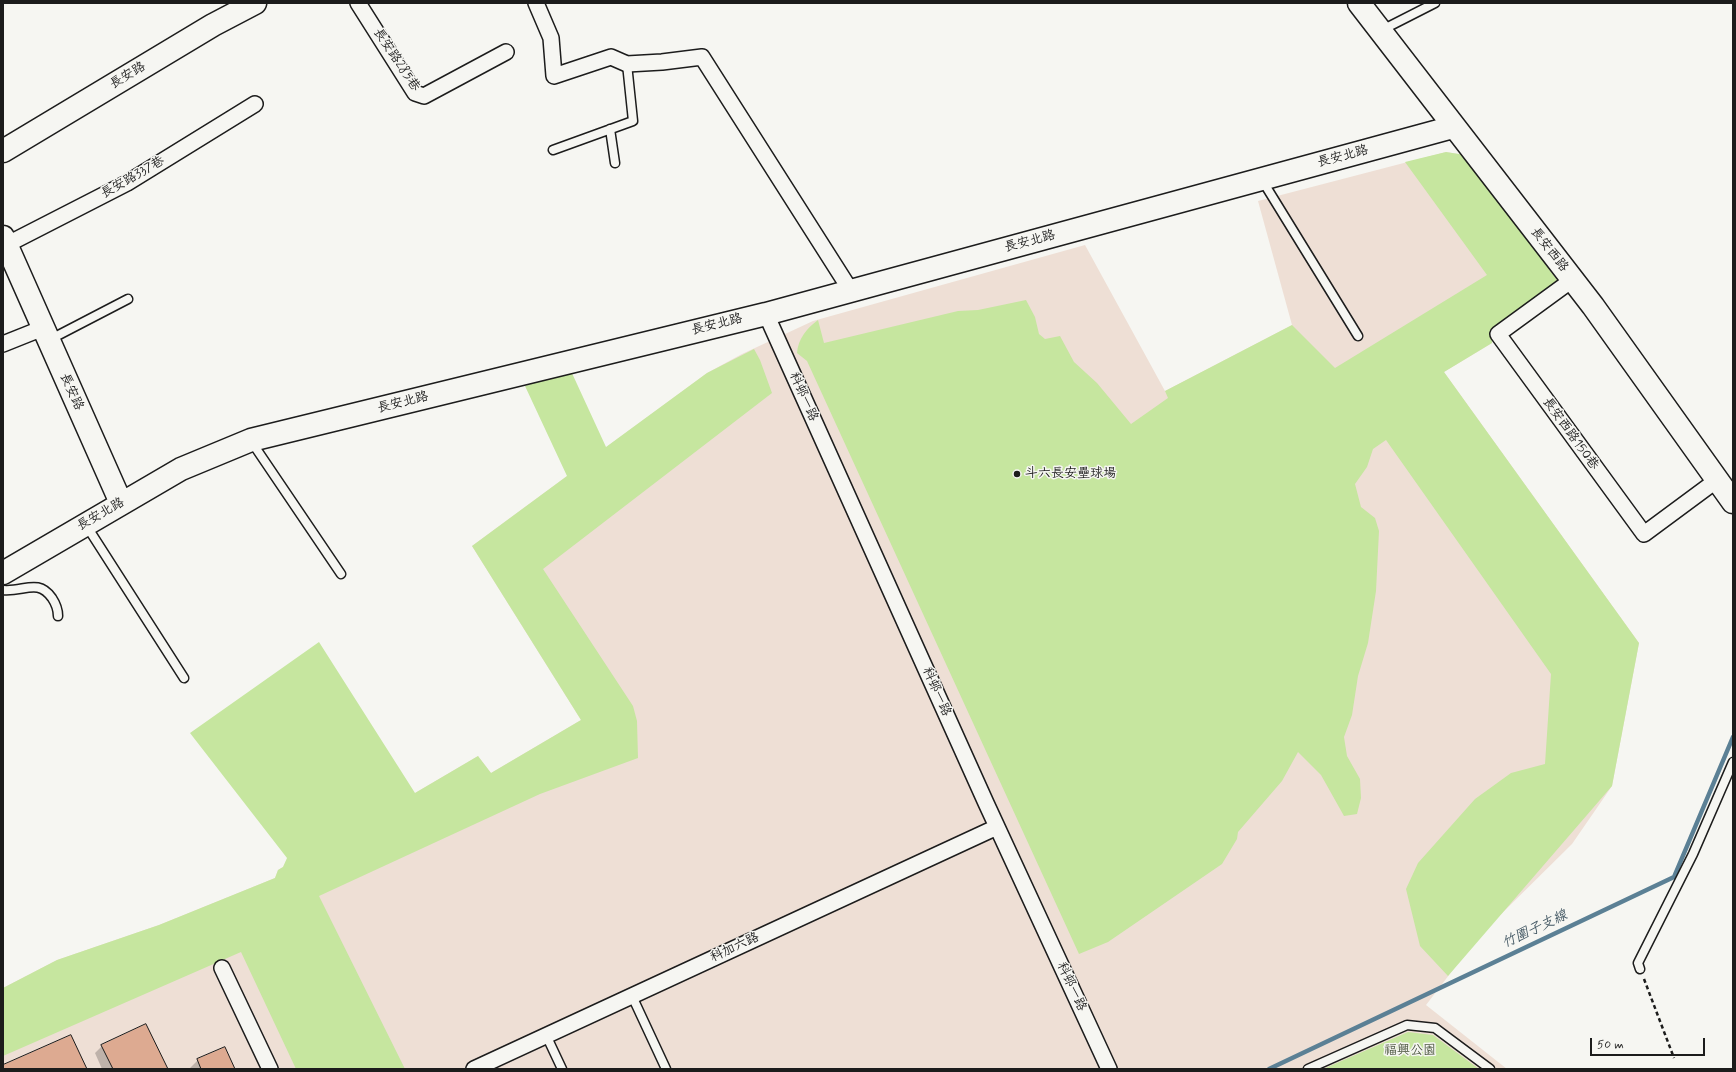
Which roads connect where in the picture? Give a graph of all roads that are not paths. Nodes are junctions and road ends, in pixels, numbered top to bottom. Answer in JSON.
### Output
{"nodes":[{"id":1,"x":255,"y":3,"type":"edge"},
{"id":2,"x":358,"y":3,"type":"edge"},
{"id":3,"x":536,"y":3,"type":"edge"},
{"id":4,"x":1359,"y":3,"type":"edge"},
{"id":5,"x":1435,"y":3,"type":"edge"},
{"id":6,"x":1381,"y":31,"type":"junction"},
{"id":7,"x":506,"y":52,"type":"dead end"},
{"id":8,"x":627,"y":64,"type":"junction"},
{"id":9,"x":255,"y":104,"type":"dead end"},
{"id":10,"x":1453,"y":127,"type":"junction"},
{"id":11,"x":610,"y":129,"type":"junction"},
{"id":12,"x":553,"y":150,"type":"dead end"},
{"id":13,"x":3,"y":151,"type":"edge"},
{"id":14,"x":615,"y":163,"type":"dead end"},
{"id":15,"x":1262,"y":179,"type":"junction"},
{"id":16,"x":5,"y":241,"type":"edge"},
{"id":17,"x":1572,"y":280,"type":"junction"},
{"id":18,"x":851,"y":291,"type":"junction"},
{"id":19,"x":128,"y":299,"type":"dead end"},
{"id":20,"x":766,"y":314,"type":"junction"},
{"id":21,"x":45,"y":334,"type":"junction"},
{"id":22,"x":1358,"y":336,"type":"dead end"},
{"id":23,"x":3,"y":344,"type":"edge"},
{"id":24,"x":250,"y":440,"type":"junction"},
{"id":25,"x":1717,"y":480,"type":"junction"},
{"id":26,"x":1733,"y":502,"type":"edge"},
{"id":27,"x":121,"y":503,"type":"junction"},
{"id":28,"x":86,"y":524,"type":"junction"},
{"id":29,"x":3,"y":572,"type":"edge"},
{"id":30,"x":342,"y":574,"type":"dead end"},
{"id":31,"x":3,"y":590,"type":"edge"},
{"id":32,"x":58,"y":616,"type":"dead end"},
{"id":33,"x":184,"y":678,"type":"dead end"},
{"id":34,"x":1733,"y":762,"type":"edge"},
{"id":35,"x":997,"y":827,"type":"junction"},
{"id":36,"x":222,"y":968,"type":"dead end"},
{"id":37,"x":1640,"y":969,"type":"road end"},
{"id":38,"x":632,"y":996,"type":"junction"},
{"id":39,"x":546,"y":1035,"type":"junction"},
{"id":40,"x":498,"y":1064,"type":"edge"},
{"id":41,"x":270,"y":1069,"type":"edge"},
{"id":42,"x":474,"y":1069,"type":"edge"},
{"id":43,"x":562,"y":1069,"type":"edge"},
{"id":44,"x":666,"y":1069,"type":"edge"},
{"id":45,"x":1109,"y":1069,"type":"edge"},
{"id":46,"x":1308,"y":1069,"type":"edge"},
{"id":47,"x":1490,"y":1069,"type":"edge"}],
"edges":[{"from":1,"to":13,"type":"street","name":"長安路"},
{"from":2,"to":7,"type":"street","name":"長安路285巷"},
{"from":3,"to":8,"type":"street"},
{"from":4,"to":6,"type":"street","name":"長安西路"},
{"from":5,"to":6,"type":"lane"},
{"from":6,"to":10,"type":"street","name":"長安西路"},
{"from":8,"to":11,"type":"lane"},
{"from":8,"to":18,"type":"street"},
{"from":9,"to":16,"type":"street","name":"長安路337巷"},
{"from":10,"to":15,"type":"street","name":"長安北路"},
{"from":10,"to":17,"type":"street","name":"長安西路"},
{"from":11,"to":12,"type":"lane"},
{"from":11,"to":14,"type":"lane"},
{"from":15,"to":18,"type":"street","name":"長安北路"},
{"from":15,"to":22,"type":"lane"},
{"from":16,"to":21,"type":"street","name":"長安路"},
{"from":17,"to":25,"type":"street","name":"長安西路"},
{"from":17,"to":25,"type":"street","name":"長安西路150巷"},
{"from":18,"to":20,"type":"street","name":"長安北路"},
{"from":19,"to":21,"type":"lane"},
{"from":20,"to":24,"type":"street","name":"長安北路"},
{"from":20,"to":35,"type":"street","name":"科邨一路"},
{"from":21,"to":23,"type":"street"},
{"from":21,"to":27,"type":"street","name":"長安路"},
{"from":24,"to":27,"type":"street","name":"長安北路"},
{"from":24,"to":30,"type":"lane"},
{"from":25,"to":26,"type":"street","name":"長安西路"},
{"from":27,"to":28,"type":"street","name":"長安北路"},
{"from":28,"to":29,"type":"street","name":"長安北路"},
{"from":28,"to":33,"type":"lane"},
{"from":31,"to":32,"type":"lane"},
{"from":34,"to":37,"type":"lane"},
{"from":35,"to":38,"type":"street","name":"科加六路"},
{"from":35,"to":45,"type":"street","name":"科邨一路"},
{"from":36,"to":41,"type":"street"},
{"from":38,"to":39,"type":"street","name":"科加六路"},
{"from":38,"to":44,"type":"lane"},
{"from":39,"to":40,"type":"street","name":"科加六路"},
{"from":39,"to":43,"type":"lane"},
{"from":40,"to":42,"type":"street","name":"科加六路"},
{"from":46,"to":47,"type":"lane"}]}
